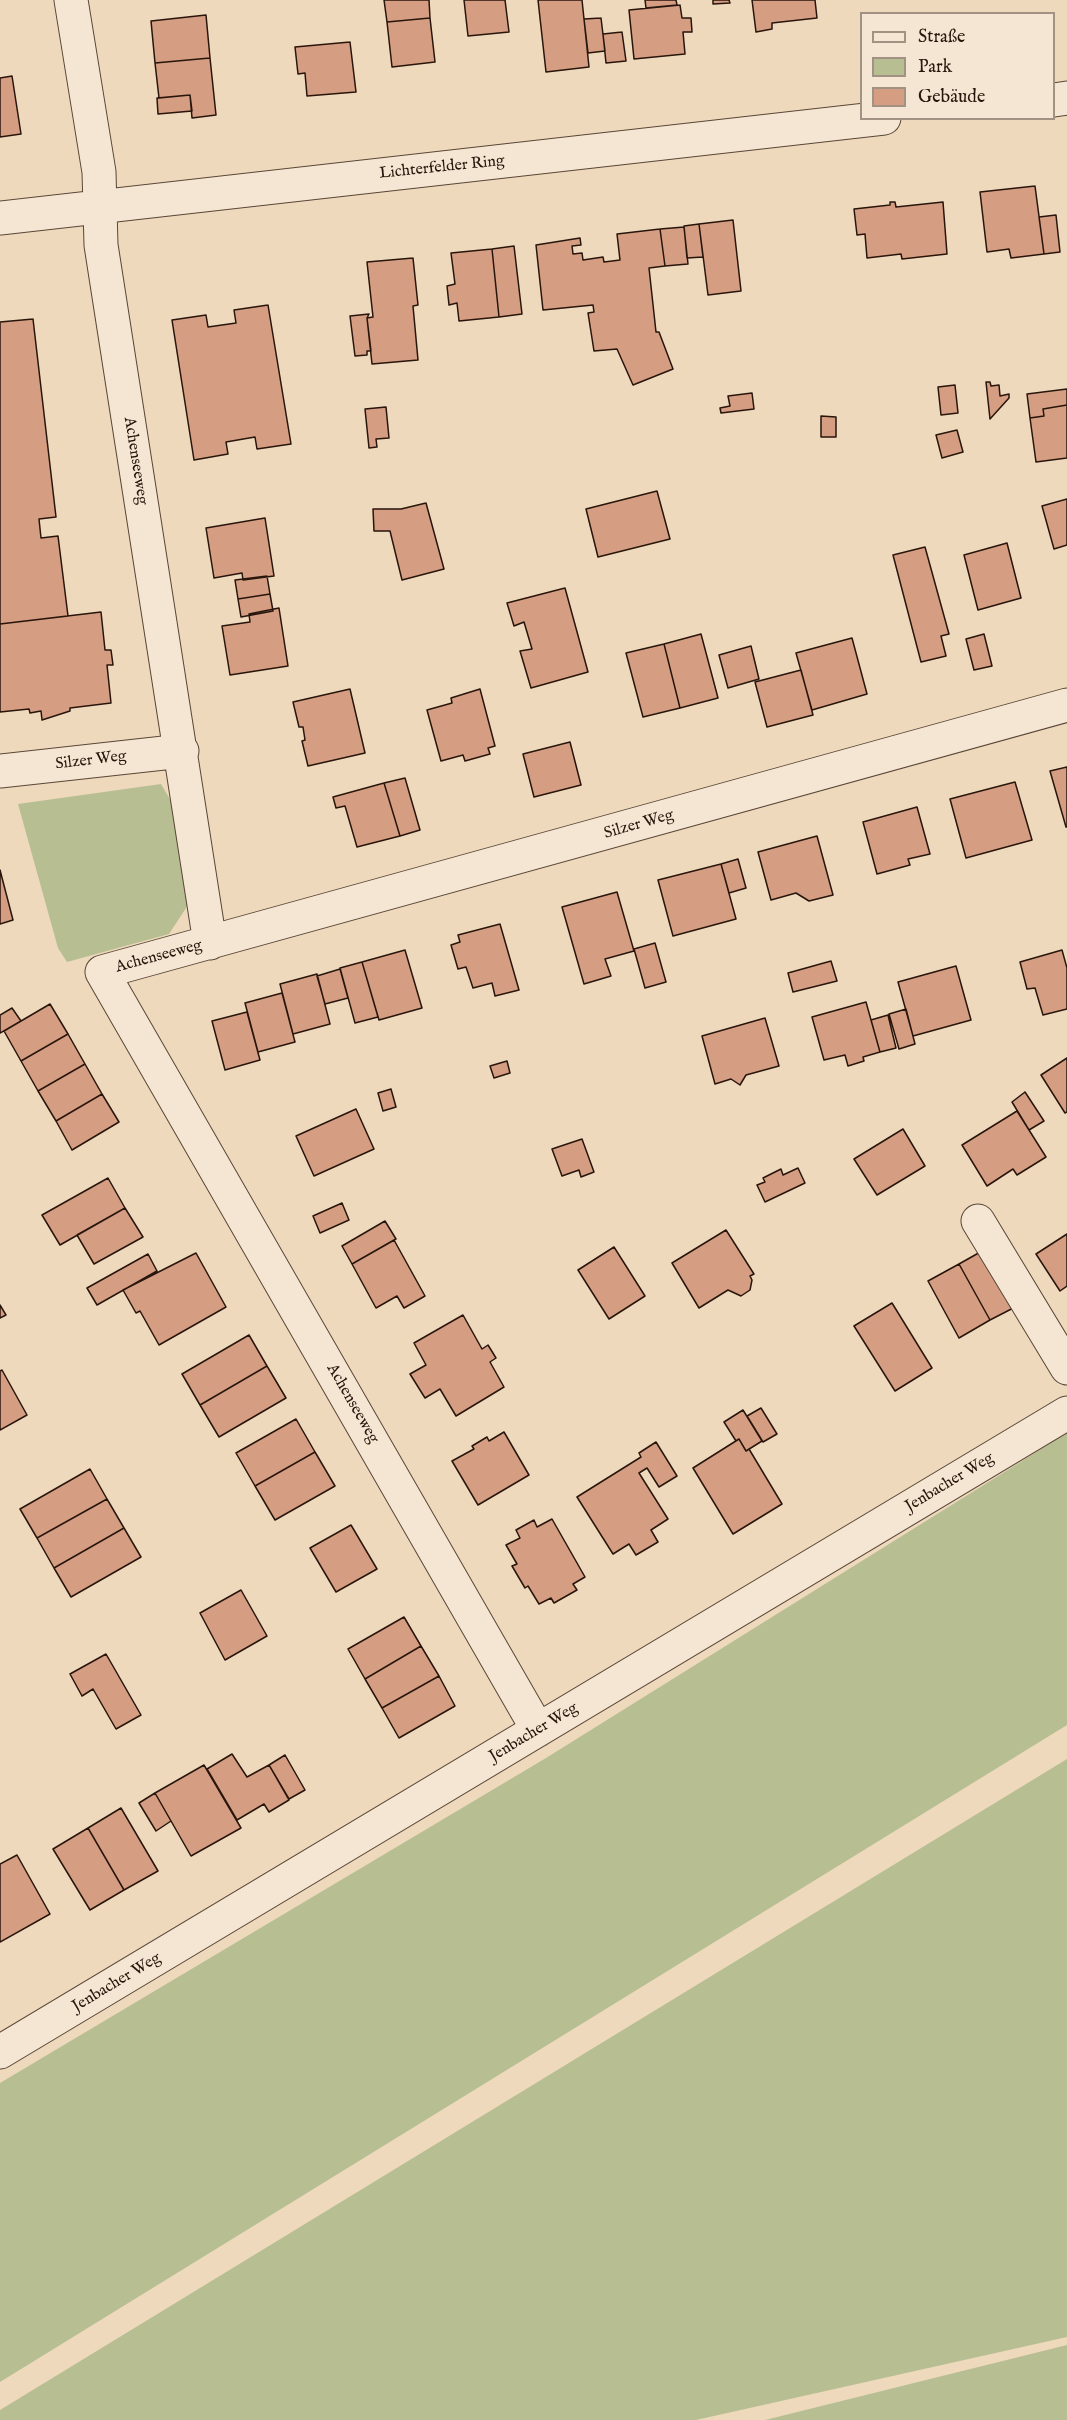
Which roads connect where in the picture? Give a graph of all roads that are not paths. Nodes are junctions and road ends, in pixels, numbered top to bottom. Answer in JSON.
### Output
{"nodes":[{"id":1,"x":71,"y":0,"type":"edge"},
{"id":2,"x":866,"y":120,"type":"edge"},
{"id":3,"x":100,"y":207,"type":"junction"},
{"id":4,"x":0,"y":218,"type":"edge"},
{"id":5,"x":1067,"y":705,"type":"edge"},
{"id":6,"x":182,"y":751,"type":"junction"},
{"id":7,"x":0,"y":771,"type":"edge"},
{"id":8,"x":210,"y":943,"type":"junction"},
{"id":9,"x":978,"y":1221,"type":"dead end"},
{"id":10,"x":1067,"y":1368,"type":"edge"},
{"id":11,"x":1067,"y":1413,"type":"edge"},
{"id":12,"x":538,"y":1731,"type":"junction"},
{"id":13,"x":0,"y":2052,"type":"edge"}],
"edges":[{"from":1,"to":3,"type":"street","name":"Achenseeweg"},
{"from":2,"to":3,"type":"street","name":"Lichterfelder Ring"},
{"from":3,"to":4,"type":"street","name":"Lichterfelder Ring"},
{"from":3,"to":6,"type":"street","name":"Achenseeweg"},
{"from":5,"to":8,"type":"street","name":"Silzer Weg"},
{"from":6,"to":7,"type":"street","name":"Silzer Weg"},
{"from":6,"to":8,"type":"street","name":"Achenseeweg"},
{"from":8,"to":12,"type":"street","name":"Achenseeweg"},
{"from":9,"to":10,"type":"street"},
{"from":11,"to":12,"type":"street","name":"Jenbacher Weg"},
{"from":12,"to":13,"type":"street","name":"Jenbacher Weg"}]}
